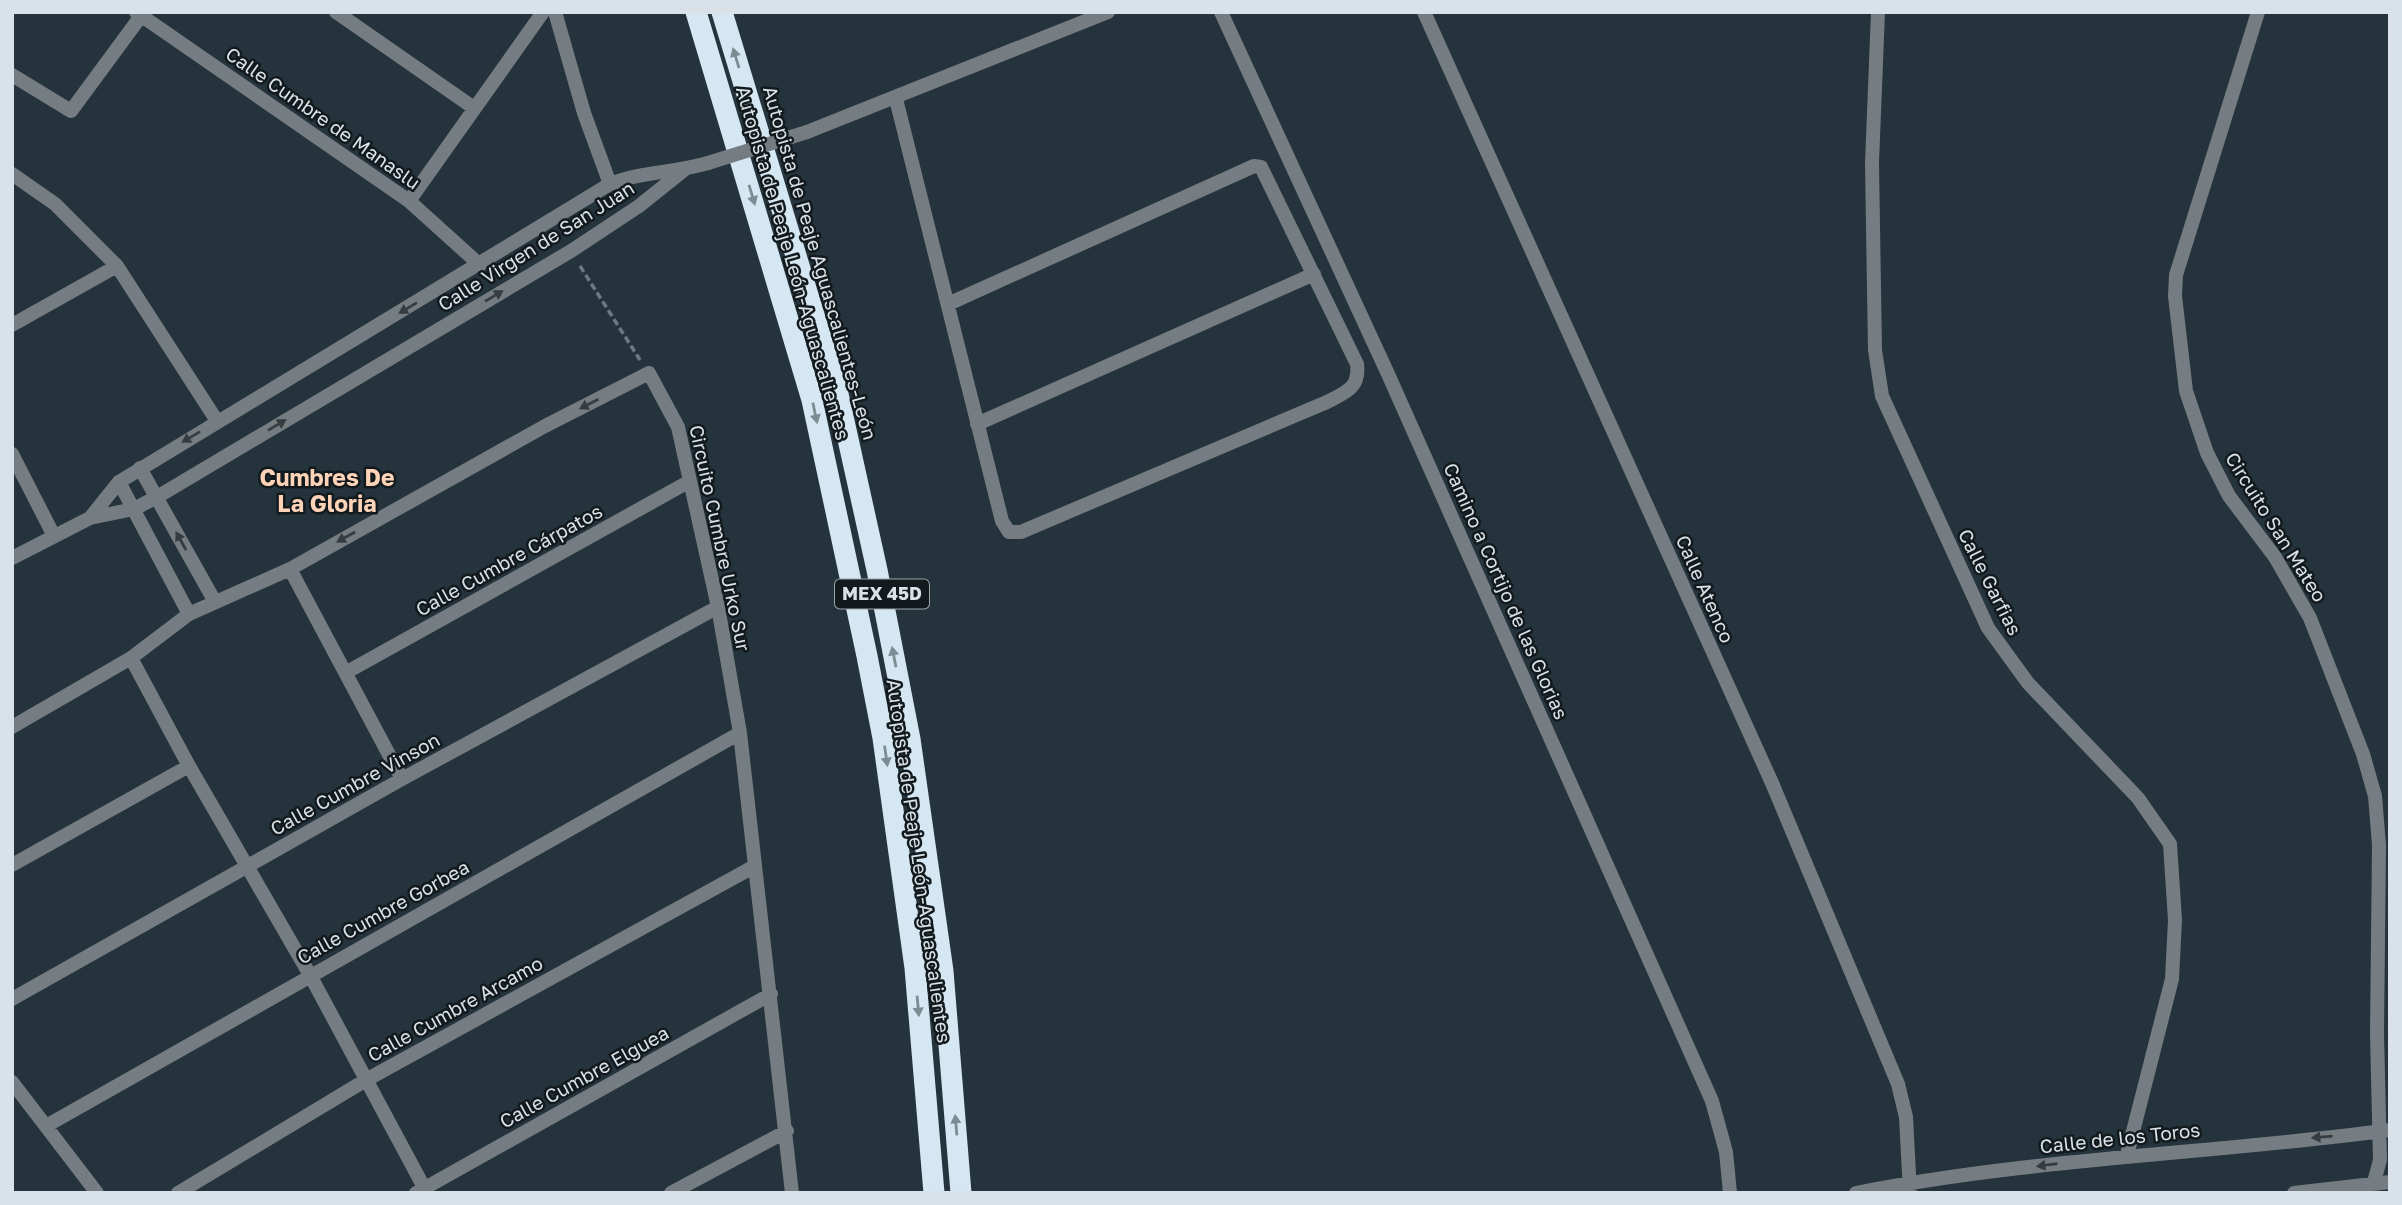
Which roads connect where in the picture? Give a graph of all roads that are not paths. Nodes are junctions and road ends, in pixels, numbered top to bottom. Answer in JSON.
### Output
{"nodes":[{"id":1,"x":337,"y":12,"type":"edge"},
{"id":2,"x":543,"y":12,"type":"edge"},
{"id":3,"x":555,"y":12,"type":"edge"},
{"id":4,"x":696,"y":12,"type":"edge"},
{"id":5,"x":722,"y":12,"type":"edge"},
{"id":6,"x":1108,"y":12,"type":"edge"},
{"id":7,"x":1221,"y":12,"type":"edge"},
{"id":8,"x":1424,"y":12,"type":"edge"},
{"id":9,"x":1878,"y":12,"type":"edge"},
{"id":10,"x":2258,"y":12,"type":"edge"},
{"id":11,"x":138,"y":14,"type":"edge"},
{"id":12,"x":12,"y":75,"type":"edge"},
{"id":13,"x":896,"y":99,"type":"junction"},
{"id":14,"x":474,"y":108,"type":"junction"},
{"id":15,"x":684,"y":170,"type":"junction"},
{"id":16,"x":12,"y":174,"type":"edge"},
{"id":17,"x":610,"y":184,"type":"junction"},
{"id":18,"x":409,"y":201,"type":"junction"},
{"id":19,"x":480,"y":265,"type":"junction"},
{"id":20,"x":117,"y":266,"type":"junction"},
{"id":21,"x":1314,"y":274,"type":"junction"},
{"id":22,"x":948,"y":303,"type":"junction"},
{"id":23,"x":12,"y":325,"type":"edge"},
{"id":24,"x":217,"y":421,"type":"junction"},
{"id":25,"x":977,"y":424,"type":"junction"},
{"id":26,"x":12,"y":454,"type":"edge"},
{"id":27,"x":140,"y":468,"type":"junction"},
{"id":28,"x":690,"y":481,"type":"junction"},
{"id":29,"x":119,"y":482,"type":"junction"},
{"id":30,"x":156,"y":497,"type":"junction"},
{"id":31,"x":134,"y":509,"type":"junction"},
{"id":32,"x":90,"y":518,"type":"junction"},
{"id":33,"x":54,"y":536,"type":"junction"},
{"id":34,"x":12,"y":558,"type":"edge"},
{"id":35,"x":290,"y":569,"type":"junction"},
{"id":36,"x":214,"y":600,"type":"junction"},
{"id":37,"x":718,"y":607,"type":"junction"},
{"id":38,"x":189,"y":614,"type":"junction"},
{"id":39,"x":131,"y":658,"type":"junction"},
{"id":40,"x":347,"y":672,"type":"junction"},
{"id":41,"x":12,"y":727,"type":"edge"},
{"id":42,"x":740,"y":733,"type":"junction"},
{"id":43,"x":188,"y":766,"type":"junction"},
{"id":44,"x":402,"y":779,"type":"junction"},
{"id":45,"x":12,"y":865,"type":"edge"},
{"id":46,"x":755,"y":866,"type":"junction"},
{"id":47,"x":247,"y":867,"type":"junction"},
{"id":48,"x":310,"y":975,"type":"junction"},
{"id":49,"x":771,"y":994,"type":"junction"},
{"id":50,"x":12,"y":999,"type":"edge"},
{"id":51,"x":366,"y":1080,"type":"junction"},
{"id":52,"x":12,"y":1082,"type":"edge"},
{"id":53,"x":46,"y":1126,"type":"junction"},
{"id":54,"x":787,"y":1130,"type":"junction"},
{"id":55,"x":2384,"y":1131,"type":"edge"},
{"id":56,"x":2127,"y":1155,"type":"junction"},
{"id":57,"x":2390,"y":1182,"type":"edge"},
{"id":58,"x":1910,"y":1188,"type":"edge"},
{"id":59,"x":2373,"y":1188,"type":"edge"},
{"id":60,"x":423,"y":1191,"type":"edge"},
{"id":61,"x":97,"y":1193,"type":"edge"},
{"id":62,"x":178,"y":1193,"type":"edge"},
{"id":63,"x":671,"y":1193,"type":"edge"},
{"id":64,"x":792,"y":1193,"type":"edge"},
{"id":65,"x":934,"y":1193,"type":"edge"},
{"id":66,"x":961,"y":1193,"type":"edge"},
{"id":67,"x":1730,"y":1193,"type":"edge"},
{"id":68,"x":1856,"y":1193,"type":"edge"},
{"id":69,"x":2294,"y":1193,"type":"edge"}],
"edges":[{"from":1,"to":14,"type":"street"},
{"from":2,"to":14,"type":"street"},
{"from":3,"to":17,"type":"street"},
{"from":4,"to":65,"type":"highway","name":"Autopista de Peaje León-Aguascalientes","number":"MEX 45D","one_way":true},
{"from":66,"to":5,"type":"highway","name":"Autopista de Peaje Aguascalientes-León","number":"MEX 45D","one_way":true},
{"from":6,"to":13,"type":"street"},
{"from":7,"to":67,"type":"street","name":"Camino a Cortijo de las Glorias"},
{"from":8,"to":58,"type":"street","name":"Calle Atenco"},
{"from":9,"to":56,"type":"street","name":"Calle Garfias"},
{"from":10,"to":55,"type":"street","name":"Circuito San Mateo"},
{"from":11,"to":12,"type":"street"},
{"from":11,"to":18,"type":"street","name":"Calle Cumbre de Manaslu"},
{"from":13,"to":15,"type":"street","bridge":true},
{"from":13,"to":22,"type":"street"},
{"from":14,"to":18,"type":"street"},
{"from":15,"to":17,"type":"street","name":"Calle Virgen de San Juan"},
{"from":30,"to":15,"type":"street","name":"Calle Virgen de San Juan","one_way":true},
{"from":16,"to":20,"type":"street"},
{"from":17,"to":19,"type":"street","name":"Calle Virgen de San Juan"},
{"from":18,"to":19,"type":"street","name":"Calle Cumbre de Manaslu"},
{"from":19,"to":24,"type":"street","name":"Calle Virgen de San Juan","one_way":true},
{"from":20,"to":23,"type":"street"},
{"from":20,"to":24,"type":"street"},
{"from":21,"to":22,"type":"street"},
{"from":21,"to":25,"type":"street"},
{"from":21,"to":25,"type":"street"},
{"from":22,"to":25,"type":"street"},
{"from":24,"to":27,"type":"street","name":"Calle Virgen de San Juan","one_way":true},
{"from":26,"to":33,"type":"street"},
{"from":27,"to":29,"type":"street","name":"Calle Virgen de San Juan"},
{"from":27,"to":30,"type":"street"},
{"from":28,"to":35,"type":"street","name":"Circuito Cumbre Urko Sur","one_way":true},
{"from":28,"to":37,"type":"street","name":"Circuito Cumbre Urko Sur"},
{"from":28,"to":40,"type":"street","name":"Calle Cumbre Cárpatos"},
{"from":29,"to":31,"type":"street"},
{"from":29,"to":32,"type":"street","name":"Calle Virgen de San Juan"},
{"from":30,"to":31,"type":"street","name":"Calle Virgen de San Juan"},
{"from":36,"to":30,"type":"street","one_way":true},
{"from":31,"to":32,"type":"street","name":"Calle Virgen de San Juan"},
{"from":31,"to":38,"type":"street"},
{"from":32,"to":33,"type":"street","name":"Calle Virgen de San Juan"},
{"from":33,"to":34,"type":"street","name":"Calle Virgen de San Juan"},
{"from":35,"to":36,"type":"street"},
{"from":35,"to":40,"type":"street"},
{"from":36,"to":38,"type":"street"},
{"from":37,"to":42,"type":"street","name":"Circuito Cumbre Urko Sur"},
{"from":37,"to":44,"type":"street","name":"Calle Cumbre Vinson"},
{"from":38,"to":39,"type":"street"},
{"from":39,"to":41,"type":"street"},
{"from":39,"to":43,"type":"street"},
{"from":40,"to":44,"type":"street"},
{"from":42,"to":46,"type":"street","name":"Circuito Cumbre Urko Sur"},
{"from":42,"to":48,"type":"street","name":"Calle Cumbre Gorbea"},
{"from":43,"to":45,"type":"street"},
{"from":43,"to":47,"type":"street"},
{"from":44,"to":47,"type":"street","name":"Calle Cumbre Vinson"},
{"from":46,"to":49,"type":"street","name":"Circuito Cumbre Urko Sur"},
{"from":46,"to":51,"type":"street","name":"Calle Cumbre Arcamo"},
{"from":47,"to":48,"type":"street"},
{"from":47,"to":50,"type":"street","name":"Calle Cumbre Vinson"},
{"from":48,"to":51,"type":"street"},
{"from":48,"to":53,"type":"street","name":"Calle Cumbre Gorbea"},
{"from":49,"to":54,"type":"street","name":"Circuito Cumbre Urko Sur"},
{"from":49,"to":60,"type":"street","name":"Calle Cumbre Elguea"},
{"from":51,"to":60,"type":"street"},
{"from":51,"to":62,"type":"street","name":"Calle Cumbre Arcamo"},
{"from":52,"to":53,"type":"street"},
{"from":53,"to":61,"type":"street"},
{"from":54,"to":63,"type":"street"},
{"from":54,"to":64,"type":"street","name":"Circuito Cumbre Urko Sur"},
{"from":55,"to":56,"type":"street","name":"Calle de los Toros","one_way":true},
{"from":55,"to":59,"type":"street","name":"Circuito San Mateo"},
{"from":56,"to":58,"type":"street","name":"Calle de los Toros","one_way":true},
{"from":57,"to":59,"type":"street"},
{"from":58,"to":68,"type":"street","name":"Calle de los Toros"},
{"from":59,"to":69,"type":"street"}]}
